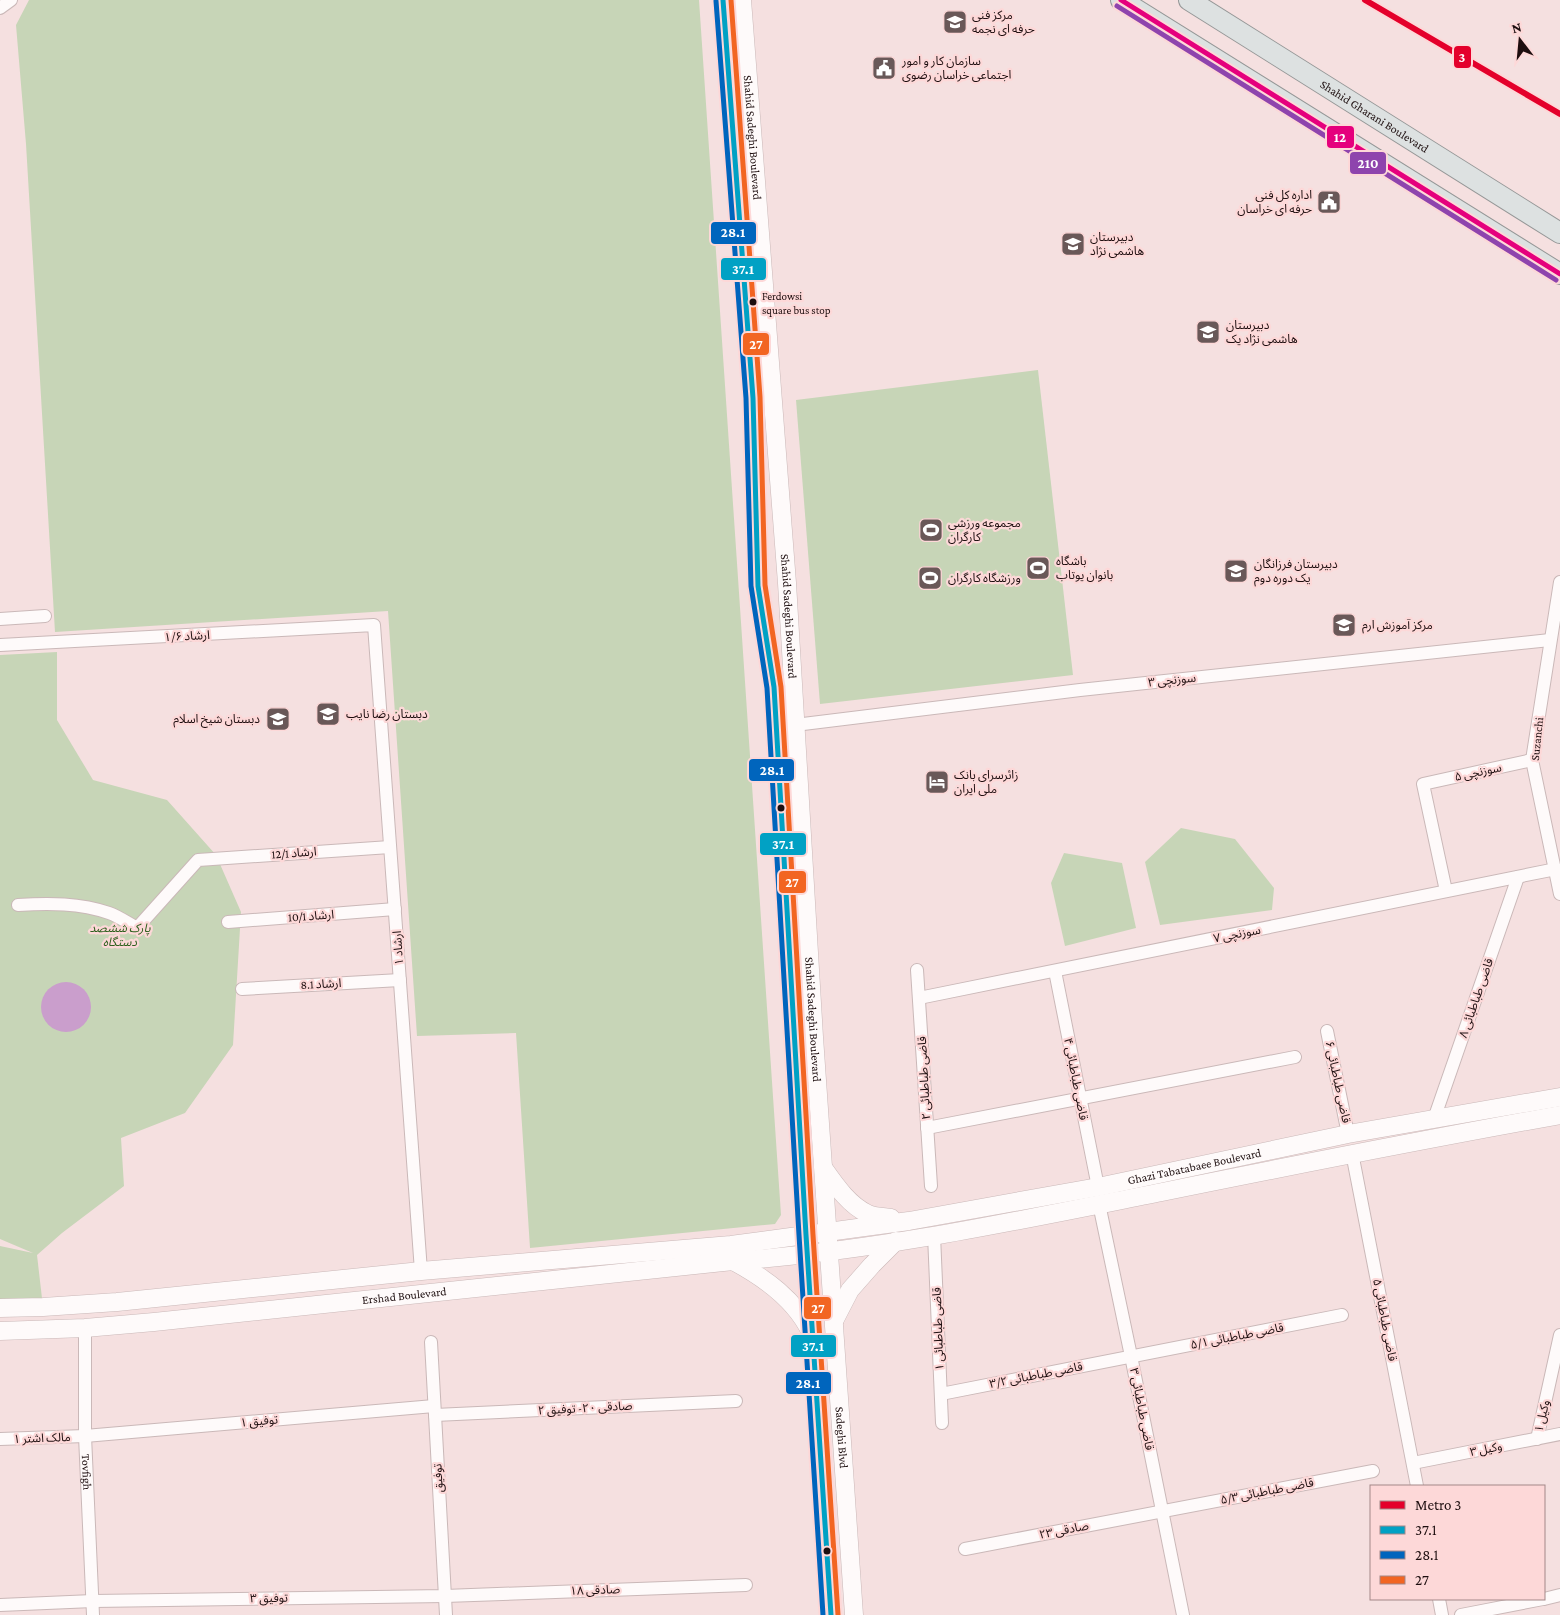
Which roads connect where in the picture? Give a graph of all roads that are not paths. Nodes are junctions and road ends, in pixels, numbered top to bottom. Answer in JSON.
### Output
{"nodes":[{"id":1,"x":11,"y":0,"type":"edge"},
{"id":2,"x":723,"y":0,"type":"edge"},
{"id":3,"x":742,"y":0,"type":"edge"},
{"id":4,"x":1121,"y":0,"type":"edge"},
{"id":5,"x":1189,"y":0,"type":"edge"},
{"id":6,"x":0,"y":8,"type":"edge"},
{"id":7,"x":1560,"y":232,"type":"edge"},
{"id":8,"x":1560,"y":274,"type":"edge"},
{"id":9,"x":1560,"y":582,"type":"edge"},
{"id":10,"x":786,"y":583,"type":"junction"},
{"id":11,"x":758,"y":586,"type":"junction"},
{"id":12,"x":45,"y":616,"type":"dead end"},
{"id":13,"x":0,"y":619,"type":"edge"},
{"id":14,"x":374,"y":625,"type":"joint"},
{"id":15,"x":1550,"y":640,"type":"junction"},
{"id":16,"x":0,"y":645,"type":"edge"},
{"id":17,"x":795,"y":725,"type":"junction"},
{"id":18,"x":1532,"y":760,"type":"junction"},
{"id":19,"x":390,"y":847,"type":"junction"},
{"id":20,"x":1558,"y":875,"type":"edge"},
{"id":21,"x":1518,"y":877,"type":"junction"},
{"id":22,"x":1446,"y":891,"type":"junction"},
{"id":23,"x":1560,"y":894,"type":"edge"},
{"id":24,"x":18,"y":905,"type":"dead end"},
{"id":25,"x":395,"y":909,"type":"junction"},
{"id":26,"x":228,"y":922,"type":"dead end"},
{"id":27,"x":918,"y":970,"type":"dead end"},
{"id":28,"x":1055,"y":971,"type":"junction"},
{"id":29,"x":400,"y":980,"type":"junction"},
{"id":30,"x":242,"y":989,"type":"dead end"},
{"id":31,"x":919,"y":998,"type":"junction"},
{"id":32,"x":1327,"y":1031,"type":"dead end"},
{"id":33,"x":1295,"y":1057,"type":"dead end"},
{"id":34,"x":1560,"y":1097,"type":"edge"},
{"id":35,"x":1080,"y":1099,"type":"junction"},
{"id":36,"x":1560,"y":1115,"type":"edge"},
{"id":37,"x":1434,"y":1119,"type":"junction"},
{"id":38,"x":926,"y":1128,"type":"junction"},
{"id":39,"x":1348,"y":1134,"type":"junction"},
{"id":40,"x":1352,"y":1153,"type":"junction"},
{"id":41,"x":824,"y":1168,"type":"junction"},
{"id":42,"x":931,"y":1186,"type":"dead end"},
{"id":43,"x":1098,"y":1187,"type":"junction"},
{"id":44,"x":1098,"y":1204,"type":"junction"},
{"id":45,"x":909,"y":1221,"type":"junction"},
{"id":46,"x":828,"y":1232,"type":"junction"},
{"id":47,"x":806,"y":1235,"type":"junction"},
{"id":48,"x":934,"y":1235,"type":"junction"},
{"id":49,"x":896,"y":1241,"type":"junction"},
{"id":50,"x":829,"y":1251,"type":"junction"},
{"id":51,"x":808,"y":1254,"type":"junction"},
{"id":52,"x":734,"y":1261,"type":"junction"},
{"id":53,"x":421,"y":1271,"type":"junction"},
{"id":54,"x":0,"y":1308,"type":"edge"},
{"id":55,"x":1342,"y":1315,"type":"dead end"},
{"id":56,"x":834,"y":1321,"type":"junction"},
{"id":57,"x":84,"y":1328,"type":"junction"},
{"id":58,"x":0,"y":1331,"type":"edge"},
{"id":59,"x":1560,"y":1335,"type":"edge"},
{"id":60,"x":814,"y":1341,"type":"junction"},
{"id":61,"x":431,"y":1342,"type":"dead end"},
{"id":62,"x":1131,"y":1356,"type":"junction"},
{"id":63,"x":941,"y":1394,"type":"junction"},
{"id":64,"x":736,"y":1401,"type":"dead end"},
{"id":65,"x":434,"y":1411,"type":"junction"},
{"id":66,"x":942,"y":1423,"type":"dead end"},
{"id":67,"x":1560,"y":1434,"type":"edge"},
{"id":68,"x":84,"y":1436,"type":"junction"},
{"id":69,"x":0,"y":1439,"type":"edge"},
{"id":70,"x":1537,"y":1439,"type":"junction"},
{"id":71,"x":1413,"y":1463,"type":"junction"},
{"id":72,"x":1372,"y":1471,"type":"dead end"},
{"id":73,"x":1418,"y":1485,"type":"edge"},
{"id":74,"x":1162,"y":1511,"type":"junction"},
{"id":75,"x":966,"y":1549,"type":"dead end"},
{"id":76,"x":746,"y":1585,"type":"dead end"},
{"id":77,"x":1560,"y":1595,"type":"edge"},
{"id":78,"x":445,"y":1596,"type":"junction"},
{"id":79,"x":1545,"y":1599,"type":"edge"},
{"id":80,"x":1439,"y":1600,"type":"edge"},
{"id":81,"x":1539,"y":1600,"type":"edge"},
{"id":82,"x":93,"y":1602,"type":"junction"},
{"id":83,"x":0,"y":1605,"type":"edge"},
{"id":84,"x":93,"y":1615,"type":"edge"},
{"id":85,"x":446,"y":1615,"type":"edge"},
{"id":86,"x":832,"y":1615,"type":"edge"},
{"id":87,"x":854,"y":1615,"type":"edge"},
{"id":88,"x":1183,"y":1615,"type":"edge"},
{"id":89,"x":1442,"y":1615,"type":"edge"},
{"id":90,"x":1461,"y":1615,"type":"edge"}],
"edges":[{"from":1,"to":6,"type":"street"},
{"from":2,"to":11,"type":"main road","name":"Shahid Sadeghi Boulevard"},
{"from":3,"to":10,"type":"main road","name":"Shahid Sadeghi Boulevard"},
{"from":4,"to":8,"type":"main road"},
{"from":5,"to":7,"type":"main road","name":"Shahid Gharani Boulevard"},
{"from":9,"to":15,"type":"street","name":"Suzanchi"},
{"from":10,"to":11,"type":"main road"},
{"from":10,"to":17,"type":"main road","name":"Shahid Sadeghi Boulevard"},
{"from":11,"to":47,"type":"main road","name":"Shahid Sadeghi Boulevard"},
{"from":12,"to":13,"type":"street"},
{"from":14,"to":16,"type":"street","name":"ارشاد ۱/۶"},
{"from":14,"to":19,"type":"street","name":"ارشاد ۱"},
{"from":15,"to":17,"type":"street","name":"سوزنچی ۳"},
{"from":15,"to":18,"type":"street","name":"Suzanchi"},
{"from":17,"to":41,"type":"main road","name":"Shahid Sadeghi Boulevard"},
{"from":18,"to":20,"type":"street","name":"Suzanchi"},
{"from":18,"to":22,"type":"street","name":"سوزنچی ۵"},
{"from":19,"to":24,"type":"street","name":"ارشاد 12/1"},
{"from":19,"to":25,"type":"street","name":"ارشاد ۱"},
{"from":20,"to":21,"type":"street","name":"سوزنچی ۷"},
{"from":20,"to":23,"type":"street","name":"Suzanchi"},
{"from":21,"to":22,"type":"street","name":"سوزنچی ۷"},
{"from":21,"to":37,"type":"street","name":"قاضی طباطبائی ۸"},
{"from":22,"to":28,"type":"street","name":"سوزنچی ۷"},
{"from":25,"to":26,"type":"street","name":"ارشاد 10/1"},
{"from":25,"to":29,"type":"street","name":"ارشاد ۱"},
{"from":27,"to":31,"type":"street","name":"قاضی طباطبائی ۲"},
{"from":28,"to":31,"type":"street","name":"سوزنچی ۷"},
{"from":28,"to":35,"type":"street","name":"قاضی طباطبائی ۴"},
{"from":29,"to":30,"type":"street","name":"ارشاد 8.1"},
{"from":29,"to":53,"type":"street","name":"ارشاد ۱"},
{"from":31,"to":38,"type":"street","name":"قاضی طباطبائی ۲"},
{"from":32,"to":39,"type":"street","name":"قاضی طباطبائی ۶"},
{"from":33,"to":35,"type":"street"},
{"from":34,"to":37,"type":"main road","name":"Ghazi Tabatabaee Boulevard"},
{"from":35,"to":38,"type":"street"},
{"from":35,"to":43,"type":"street","name":"قاضی طباطبائی ۴"},
{"from":36,"to":40,"type":"main road","name":"Ghazi Tabatabaee Boulevard"},
{"from":37,"to":39,"type":"main road","name":"Ghazi Tabatabaee Boulevard"},
{"from":38,"to":42,"type":"street","name":"قاضی طباطبائی ۲"},
{"from":39,"to":43,"type":"main road","name":"Ghazi Tabatabaee Boulevard"},
{"from":40,"to":44,"type":"main road","name":"Ghazi Tabatabaee Boulevard"},
{"from":40,"to":71,"type":"street","name":"قاضی طباطبائی ۵"},
{"from":41,"to":45,"type":"main road"},
{"from":41,"to":46,"type":"main road","name":"Shahid Sadeghi Boulevard"},
{"from":43,"to":45,"type":"main road","name":"Ghazi Tabatabaee Boulevard"},
{"from":44,"to":48,"type":"main road","name":"Ghazi Tabatabaee Boulevard"},
{"from":44,"to":62,"type":"street","name":"قاضی طباطبائی ۳"},
{"from":45,"to":46,"type":"main road","name":"Ghazi Tabatabaee Boulevard"},
{"from":46,"to":47,"type":"main road","name":"Ershad Boulevard"},
{"from":46,"to":50,"type":"main road","name":"Sadeghi Blvd"},
{"from":47,"to":51,"type":"main road","name":"Shahid Sadeghi Boulevard"},
{"from":47,"to":53,"type":"main road","name":"Ershad Boulevard"},
{"from":48,"to":49,"type":"main road","name":"Ghazi Tabatabaee Boulevard"},
{"from":48,"to":63,"type":"street","name":"قاضی طباطبائی ۱"},
{"from":49,"to":50,"type":"main road","name":"Ghazi Tabatabaee Boulevard"},
{"from":49,"to":56,"type":"main road"},
{"from":50,"to":51,"type":"main road","name":"Ghazi Tabatabaee Boulevard"},
{"from":50,"to":56,"type":"main road","name":"Sadeghi Blvd"},
{"from":51,"to":52,"type":"main road","name":"Ershad Boulevard"},
{"from":51,"to":60,"type":"main road","name":"Shahid Sadeghi Boulevard"},
{"from":52,"to":57,"type":"main road","name":"Ershad Boulevard"},
{"from":52,"to":60,"type":"main road"},
{"from":53,"to":54,"type":"main road","name":"Ershad Boulevard"},
{"from":55,"to":62,"type":"street","name":"قاضی طباطبائی ۵/۱"},
{"from":56,"to":87,"type":"main road","name":"Sadeghi Blvd"},
{"from":57,"to":58,"type":"main road","name":"Ershad Boulevard"},
{"from":57,"to":68,"type":"street","name":"Tovfigh"},
{"from":59,"to":70,"type":"street","name":"وکيل ۱"},
{"from":60,"to":86,"type":"main road","name":"Sadeghi Blvd"},
{"from":61,"to":65,"type":"street","name":"توفیق"},
{"from":62,"to":63,"type":"street","name":"قاضی طباطبائی ۳/۲"},
{"from":62,"to":74,"type":"street","name":"قاضی طباطبائی ۳"},
{"from":63,"to":66,"type":"street","name":"قاضی طباطبائی ۱"},
{"from":64,"to":65,"type":"street","name":"صادقی ۲۰- توفیق ۲"},
{"from":65,"to":68,"type":"street","name":"توفیق ۱"},
{"from":65,"to":78,"type":"street","name":"توفیق"},
{"from":67,"to":70,"type":"street","name":"وکيل ۳"},
{"from":68,"to":69,"type":"street","name":"مالک اشتر ۱"},
{"from":68,"to":82,"type":"street","name":"Tovfigh"},
{"from":70,"to":71,"type":"street","name":"وکيل ۳"},
{"from":71,"to":73,"type":"street","name":"قاضی طباطبائی ۵"},
{"from":72,"to":74,"type":"street","name":"قاضی طباطبائی ۵/۳"},
{"from":74,"to":75,"type":"street","name":"صادقی ۲۳"},
{"from":74,"to":88,"type":"street","name":"قاضی طباطبائی ۳"},
{"from":76,"to":78,"type":"street","name":"صادقی ۱۸"},
{"from":77,"to":79,"type":"street"},
{"from":78,"to":82,"type":"street","name":"توفیق ۳"},
{"from":78,"to":85,"type":"street","name":"توفیق"},
{"from":80,"to":89,"type":"street"},
{"from":81,"to":90,"type":"street"},
{"from":82,"to":83,"type":"street","name":"توفیق ۳"},
{"from":82,"to":84,"type":"street","name":"Tovfigh"}]}
